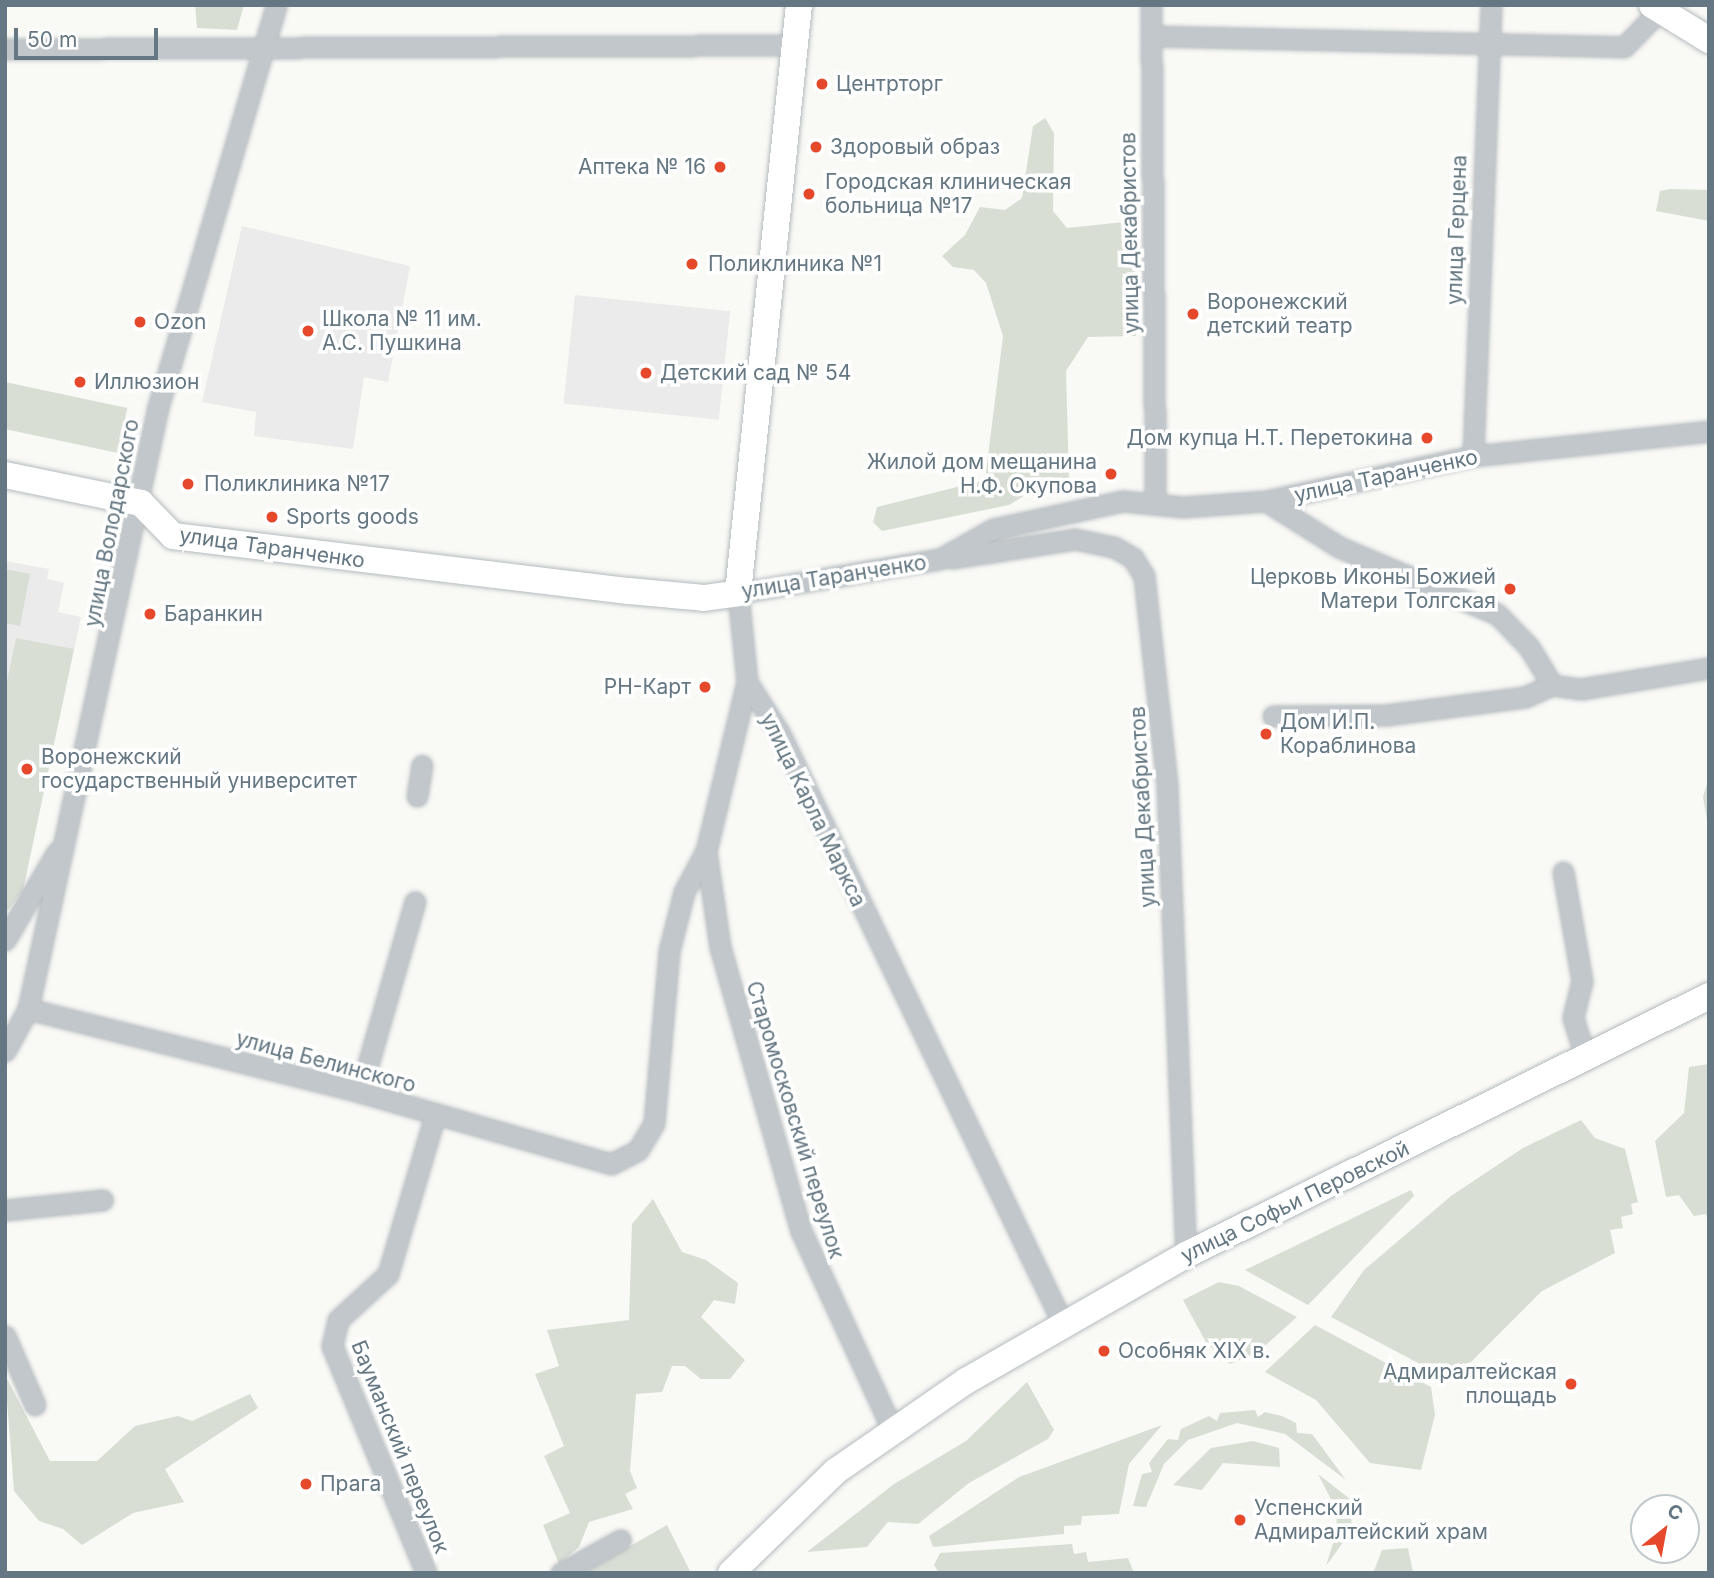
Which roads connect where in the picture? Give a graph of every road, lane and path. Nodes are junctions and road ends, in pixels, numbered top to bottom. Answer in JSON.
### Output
{"nodes":[{"id":1,"x":276,"y":5,"type":"edge"},
{"id":2,"x":799,"y":5,"type":"edge"},
{"id":3,"x":1151,"y":5,"type":"edge"},
{"id":4,"x":1491,"y":5,"type":"edge"},
{"id":5,"x":1656,"y":8,"type":"edge"},
{"id":6,"x":1151,"y":36,"type":"junction"},
{"id":7,"x":1709,"y":40,"type":"edge"},
{"id":8,"x":1486,"y":43,"type":"junction"},
{"id":9,"x":795,"y":45,"type":"junction"},
{"id":10,"x":265,"y":48,"type":"junction"},
{"id":11,"x":5,"y":49,"type":"edge"},
{"id":12,"x":1709,"y":431,"type":"edge"},
{"id":13,"x":1473,"y":456,"type":"junction"},
{"id":14,"x":5,"y":475,"type":"edge"},
{"id":15,"x":1266,"y":501,"type":"junction"},
{"id":16,"x":141,"y":503,"type":"junction"},
{"id":17,"x":1156,"y":503,"type":"junction"},
{"id":18,"x":940,"y":559,"type":"junction"},
{"id":19,"x":738,"y":593,"type":"junction"},
{"id":20,"x":1709,"y":668,"type":"edge"},
{"id":21,"x":747,"y":682,"type":"junction"},
{"id":22,"x":1552,"y":685,"type":"junction"},
{"id":23,"x":1273,"y":716,"type":"dead end"},
{"id":24,"x":422,"y":765,"type":"dead end"},
{"id":25,"x":417,"y":796,"type":"dead end"},
{"id":26,"x":68,"y":837,"type":"junction"},
{"id":27,"x":706,"y":851,"type":"junction"},
{"id":28,"x":1563,"y":872,"type":"dead end"},
{"id":29,"x":415,"y":902,"type":"dead end"},
{"id":30,"x":5,"y":940,"type":"edge"},
{"id":31,"x":1709,"y":996,"type":"edge"},
{"id":32,"x":28,"y":1009,"type":"junction"},
{"id":33,"x":5,"y":1051,"type":"edge"},
{"id":34,"x":1586,"y":1059,"type":"junction"},
{"id":35,"x":360,"y":1092,"type":"junction"},
{"id":36,"x":435,"y":1115,"type":"junction"},
{"id":37,"x":102,"y":1200,"type":"dead end"},
{"id":38,"x":5,"y":1210,"type":"edge"},
{"id":39,"x":1186,"y":1255,"type":"junction"},
{"id":40,"x":1064,"y":1326,"type":"junction"},
{"id":41,"x":5,"y":1336,"type":"edge"},
{"id":42,"x":35,"y":1405,"type":"dead end"},
{"id":43,"x":892,"y":1429,"type":"junction"},
{"id":44,"x":620,"y":1540,"type":"dead end"},
{"id":45,"x":426,"y":1573,"type":"edge"},
{"id":46,"x":561,"y":1573,"type":"edge"},
{"id":47,"x":731,"y":1573,"type":"edge"}],
"edges":[{"from":1,"to":10,"type":"street","name":"улица Володарского"},
{"from":2,"to":9,"type":"street","name":"улица Карла Маркса"},
{"from":3,"to":6,"type":"street","name":"улица Декабристов"},
{"from":4,"to":8,"type":"street","name":"улица Герцена"},
{"from":5,"to":7,"type":"street"},
{"from":5,"to":8,"type":"street"},
{"from":6,"to":8,"type":"street"},
{"from":6,"to":17,"type":"street","name":"улица Декабристов"},
{"from":8,"to":13,"type":"street","name":"улица Герцена"},
{"from":9,"to":10,"type":"street"},
{"from":9,"to":19,"type":"street","name":"улица Карла Маркса"},
{"from":10,"to":11,"type":"street"},
{"from":10,"to":16,"type":"street","name":"улица Володарского"},
{"from":12,"to":13,"type":"street","name":"улица Таранченко"},
{"from":13,"to":15,"type":"street","name":"улица Таранченко"},
{"from":14,"to":16,"type":"street"},
{"from":15,"to":17,"type":"street","name":"улица Таранченко"},
{"from":15,"to":22,"type":"street"},
{"from":16,"to":19,"type":"street","name":"улица Таранченко"},
{"from":16,"to":26,"type":"street","name":"улица Володарского"},
{"from":17,"to":18,"type":"street","name":"улица Таранченко"},
{"from":18,"to":19,"type":"street","name":"улица Таранченко"},
{"from":18,"to":39,"type":"street","name":"улица Декабристов"},
{"from":19,"to":21,"type":"street","name":"улица Карла Маркса"},
{"from":20,"to":22,"type":"street"},
{"from":21,"to":27,"type":"street"},
{"from":21,"to":40,"type":"street","name":"улица Карла Маркса"},
{"from":22,"to":23,"type":"street"},
{"from":24,"to":25,"type":"street"},
{"from":26,"to":30,"type":"street"},
{"from":26,"to":32,"type":"street","name":"улица Володарского"},
{"from":27,"to":36,"type":"street","name":"улица Белинского"},
{"from":27,"to":43,"type":"street","name":"Старомосковский переулок"},
{"from":28,"to":34,"type":"street"},
{"from":29,"to":35,"type":"street"},
{"from":31,"to":34,"type":"street","name":"улица Софьи Перовской"},
{"from":32,"to":33,"type":"street","name":"улица Володарского"},
{"from":32,"to":35,"type":"street","name":"улица Белинского"},
{"from":34,"to":39,"type":"street","name":"улица Софьи Перовской"},
{"from":35,"to":36,"type":"street","name":"улица Белинского"},
{"from":36,"to":45,"type":"street","name":"Бауманский переулок"},
{"from":37,"to":38,"type":"street"},
{"from":39,"to":40,"type":"street","name":"улица Софьи Перовской"},
{"from":40,"to":43,"type":"street","name":"улица Софьи Перовской"},
{"from":41,"to":42,"type":"street"},
{"from":43,"to":47,"type":"street","name":"улица Софьи Перовской"},
{"from":44,"to":46,"type":"street"}]}
